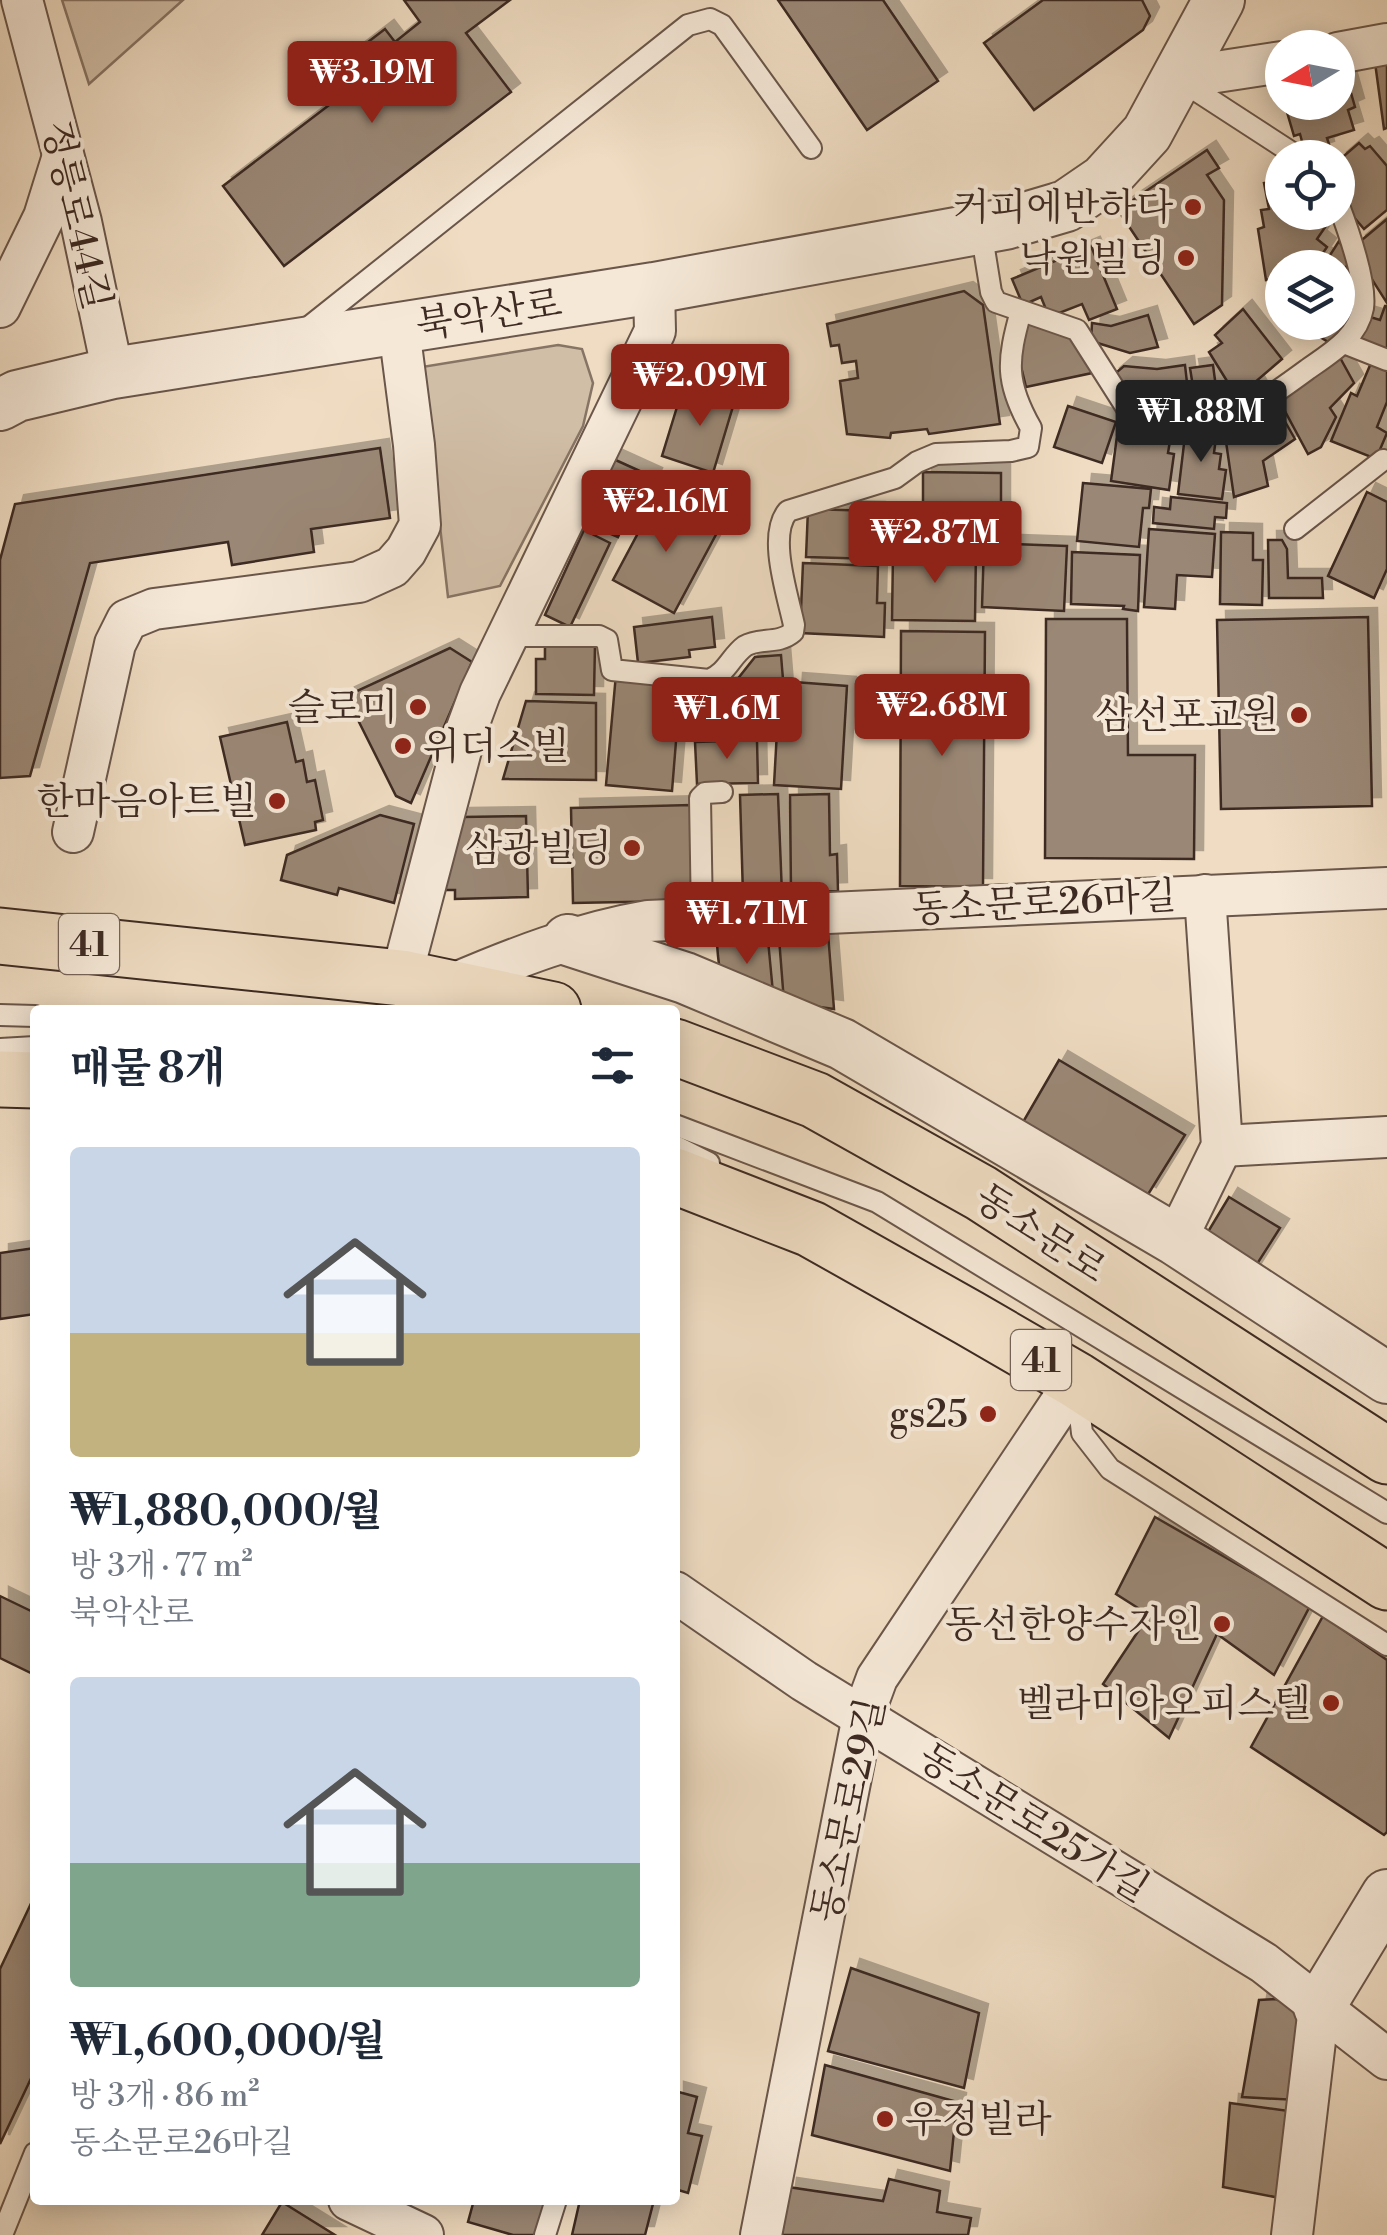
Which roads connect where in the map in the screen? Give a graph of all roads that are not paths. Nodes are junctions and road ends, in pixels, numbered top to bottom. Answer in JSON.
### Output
{"nodes":[{"id":1,"x":22,"y":0,"type":"edge"},
{"id":2,"x":1214,"y":3,"type":"edge"},
{"id":3,"x":1387,"y":44,"type":"edge"},
{"id":4,"x":1355,"y":50,"type":"edge"},
{"id":5,"x":1265,"y":65,"type":"edge"},
{"id":6,"x":1177,"y":78,"type":"junction"},
{"id":7,"x":1272,"y":140,"type":"edge"},
{"id":8,"x":810,"y":148,"type":"dead end"},
{"id":9,"x":64,"y":152,"type":"junction"},
{"id":10,"x":980,"y":228,"type":"junction"},
{"id":11,"x":1345,"y":230,"type":"edge"},
{"id":12,"x":654,"y":288,"type":"junction"},
{"id":13,"x":0,"y":307,"type":"edge"},
{"id":14,"x":1020,"y":311,"type":"junction"},
{"id":15,"x":399,"y":329,"type":"junction"},
{"id":16,"x":1344,"y":344,"type":"junction"},
{"id":17,"x":284,"y":347,"type":"junction"},
{"id":18,"x":1387,"y":360,"type":"edge"},
{"id":19,"x":113,"y":373,"type":"junction"},
{"id":20,"x":0,"y":405,"type":"edge"},
{"id":21,"x":1386,"y":458,"type":"edge"},
{"id":22,"x":1295,"y":530,"type":"dead end"},
{"id":23,"x":507,"y":636,"type":"junction"},
{"id":24,"x":722,"y":792,"type":"dead end"},
{"id":25,"x":73,"y":832,"type":"dead end"},
{"id":26,"x":1387,"y":888,"type":"edge"},
{"id":27,"x":1205,"y":895,"type":"junction"},
{"id":28,"x":702,"y":918,"type":"junction"},
{"id":29,"x":0,"y":936,"type":"edge"},
{"id":30,"x":568,"y":940,"type":"junction"},
{"id":31,"x":425,"y":982,"type":"junction"},
{"id":32,"x":530,"y":1005,"type":"edge"},
{"id":33,"x":0,"y":1015,"type":"edge"},
{"id":34,"x":30,"y":1016,"type":"edge"},
{"id":35,"x":30,"y":1047,"type":"edge"},
{"id":36,"x":0,"y":1049,"type":"edge"},
{"id":37,"x":680,"y":1049,"type":"edge"},
{"id":38,"x":0,"y":1079,"type":"edge"},
{"id":39,"x":30,"y":1080,"type":"edge"},
{"id":40,"x":680,"y":1127,"type":"edge"},
{"id":41,"x":1387,"y":1137,"type":"edge"},
{"id":42,"x":1222,"y":1146,"type":"junction"},
{"id":43,"x":680,"y":1148,"type":"edge"},
{"id":44,"x":680,"y":1178,"type":"edge"},
{"id":45,"x":1176,"y":1240,"type":"junction"},
{"id":46,"x":958,"y":1288,"type":"dead end"},
{"id":47,"x":993,"y":1308,"type":"dead end"},
{"id":48,"x":1387,"y":1378,"type":"edge"},
{"id":49,"x":1076,"y":1380,"type":"junction"},
{"id":50,"x":1387,"y":1456,"type":"edge"},
{"id":51,"x":1387,"y":1514,"type":"edge"},
{"id":52,"x":1387,"y":1558,"type":"edge"},
{"id":53,"x":1387,"y":1582,"type":"edge"},
{"id":54,"x":680,"y":1595,"type":"edge"},
{"id":55,"x":1387,"y":1646,"type":"edge"},
{"id":56,"x":862,"y":1716,"type":"junction"},
{"id":57,"x":1387,"y":1896,"type":"edge"},
{"id":58,"x":1319,"y":2007,"type":"junction"},
{"id":59,"x":1387,"y":2058,"type":"edge"},
{"id":60,"x":30,"y":2165,"type":"edge"},
{"id":61,"x":359,"y":2205,"type":"edge"},
{"id":62,"x":555,"y":2205,"type":"edge"},
{"id":63,"x":2,"y":2235,"type":"edge"},
{"id":64,"x":423,"y":2235,"type":"edge"},
{"id":65,"x":546,"y":2235,"type":"edge"},
{"id":66,"x":761,"y":2235,"type":"edge"},
{"id":67,"x":1292,"y":2235,"type":"edge"}],
"edges":[{"from":1,"to":9,"type":"street","name":"정릉로44길"},
{"from":2,"to":6,"type":"street","name":"북악산로"},
{"from":3,"to":4,"type":"street"},
{"from":5,"to":6,"type":"street"},
{"from":6,"to":7,"type":"lane"},
{"from":6,"to":10,"type":"street","name":"북악산로"},
{"from":8,"to":17,"type":"lane"},
{"from":9,"to":13,"type":"street"},
{"from":9,"to":19,"type":"street","name":"정릉로44길"},
{"from":10,"to":12,"type":"street","name":"북악산로"},
{"from":10,"to":14,"type":"lane"},
{"from":11,"to":16,"type":"lane"},
{"from":12,"to":15,"type":"street","name":"북악산로"},
{"from":12,"to":23,"type":"street"},
{"from":14,"to":16,"type":"lane"},
{"from":14,"to":23,"type":"lane"},
{"from":15,"to":17,"type":"street","name":"북악산로"},
{"from":15,"to":25,"type":"street"},
{"from":16,"to":18,"type":"lane"},
{"from":17,"to":19,"type":"street","name":"북악산로"},
{"from":19,"to":20,"type":"street","name":"북악산로"},
{"from":21,"to":22,"type":"lane"},
{"from":23,"to":31,"type":"street"},
{"from":24,"to":28,"type":"lane"},
{"from":26,"to":27,"type":"street","name":"동소문로26마길"},
{"from":27,"to":28,"type":"street","name":"동소문로26마길"},
{"from":27,"to":42,"type":"street"},
{"from":28,"to":30,"type":"street","name":"동소문로26마길"},
{"from":29,"to":31,"type":"main road","number":"41"},
{"from":30,"to":31,"type":"street","name":"동소문로26마길"},
{"from":30,"to":45,"type":"street"},
{"from":31,"to":32,"type":"main road","number":"41"},
{"from":33,"to":34,"type":"lane"},
{"from":35,"to":36,"type":"lane"},
{"from":37,"to":50,"type":"main road","name":"동소문로"},
{"from":38,"to":39,"type":"main road"},
{"from":40,"to":51,"type":"lane"},
{"from":41,"to":42,"type":"street"},
{"from":42,"to":45,"type":"street"},
{"from":43,"to":46,"type":"lane"},
{"from":44,"to":49,"type":"main road","number":"41"},
{"from":45,"to":48,"type":"street"},
{"from":47,"to":52,"type":"lane"},
{"from":49,"to":53,"type":"main road","number":"41"},
{"from":49,"to":55,"type":"lane"},
{"from":49,"to":56,"type":"street","name":"동소문로29길"},
{"from":54,"to":56,"type":"street","name":"동소문로25가길"},
{"from":56,"to":58,"type":"street","name":"동소문로25가길"},
{"from":56,"to":66,"type":"street","name":"동소문로29길"},
{"from":57,"to":58,"type":"street"},
{"from":58,"to":59,"type":"street","name":"동소문로25가길"},
{"from":58,"to":67,"type":"street"},
{"from":60,"to":63,"type":"lane"},
{"from":61,"to":64,"type":"street"},
{"from":62,"to":65,"type":"lane"}]}
